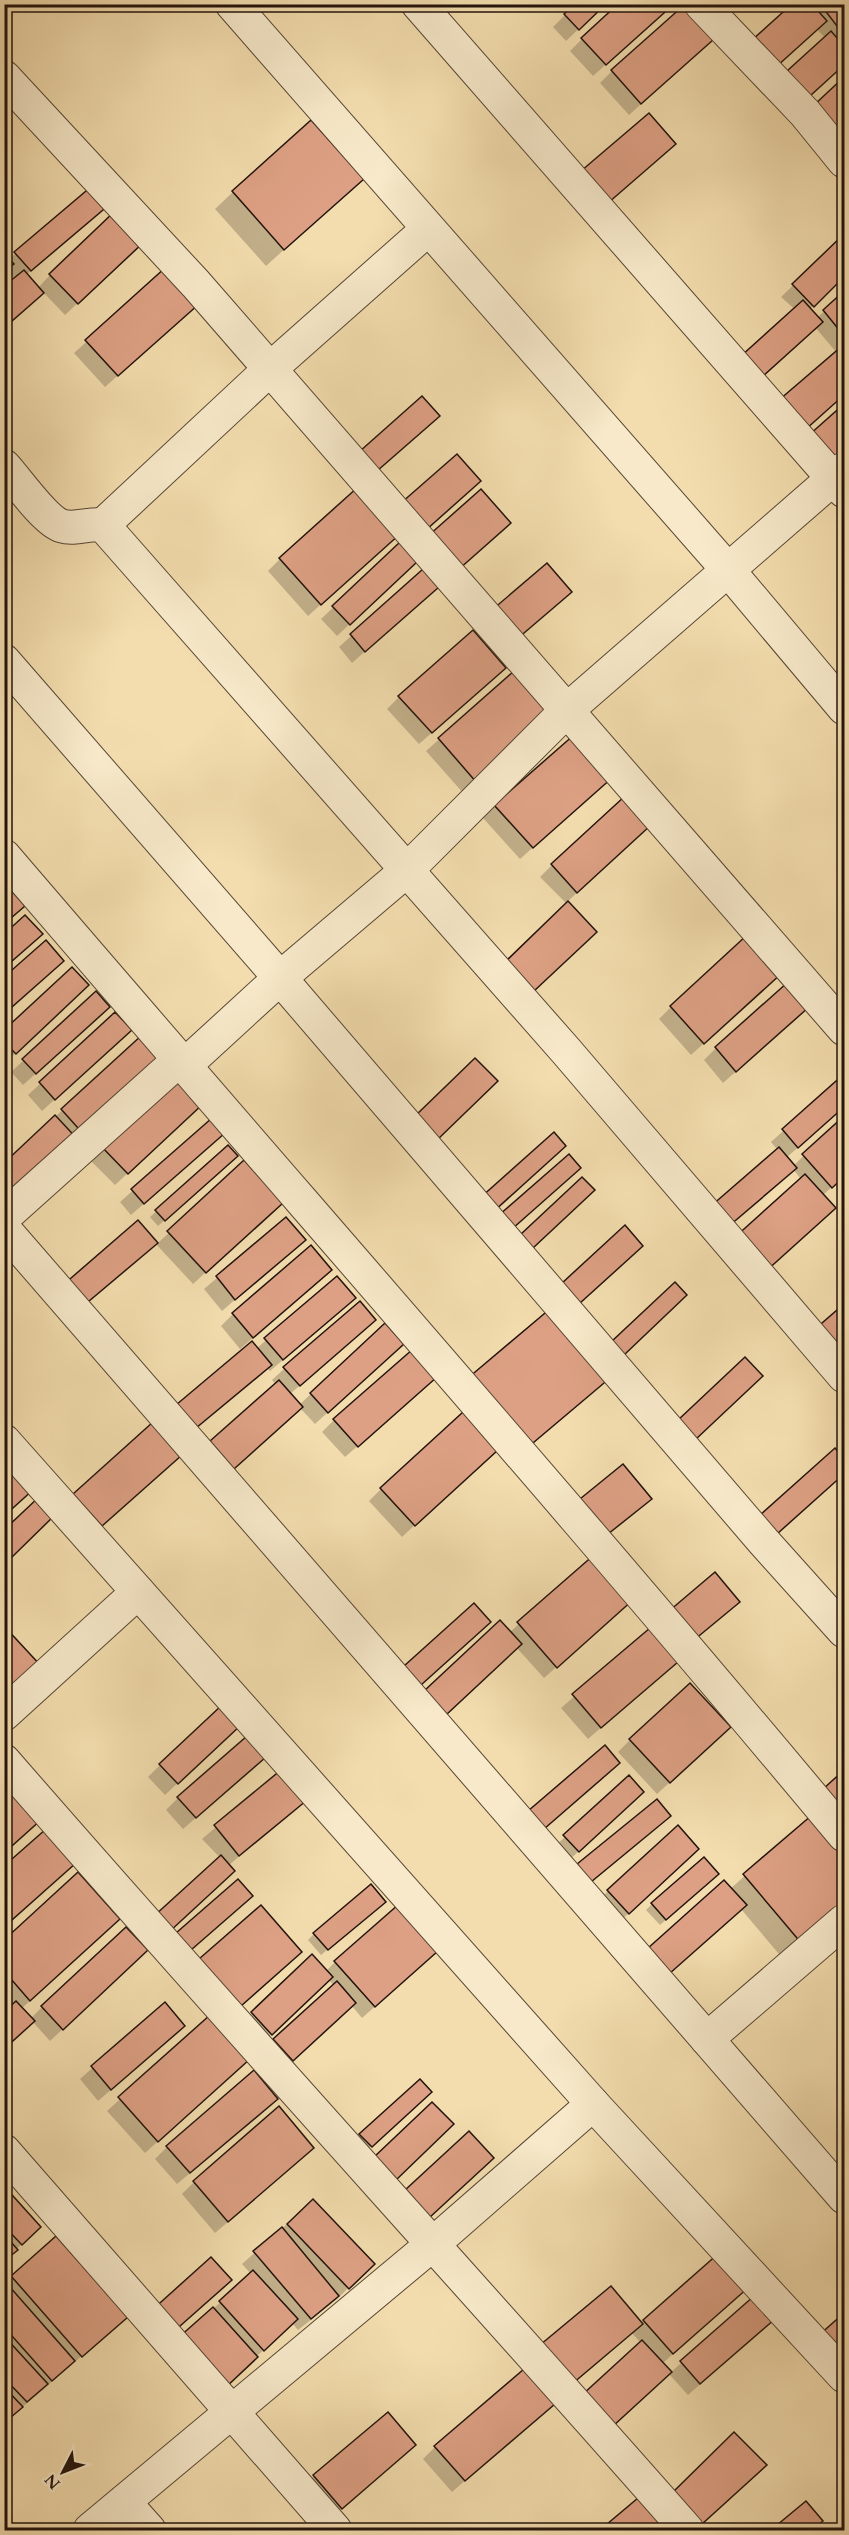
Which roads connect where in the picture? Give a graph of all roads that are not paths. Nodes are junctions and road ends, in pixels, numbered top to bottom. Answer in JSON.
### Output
{"nodes":[{"id":1,"x":232,"y":4,"type":"edge"},
{"id":2,"x":418,"y":4,"type":"edge"},
{"id":3,"x":701,"y":4,"type":"edge"},
{"id":4,"x":4,"y":76,"type":"edge"},
{"id":5,"x":844,"y":161,"type":"edge"},
{"id":6,"x":429,"y":229,"type":"junction"},
{"id":7,"x":270,"y":369,"type":"junction"},
{"id":8,"x":4,"y":466,"type":"edge"},
{"id":9,"x":841,"y":479,"type":"edge"},
{"id":10,"x":103,"y":525,"type":"junction"},
{"id":11,"x":728,"y":570,"type":"junction"},
{"id":12,"x":4,"y":661,"type":"edge"},
{"id":13,"x":844,"y":708,"type":"edge"},
{"id":14,"x":566,"y":711,"type":"junction"},
{"id":15,"x":4,"y":856,"type":"edge"},
{"id":16,"x":406,"y":871,"type":"junction"},
{"id":17,"x":280,"y":978,"type":"junction"},
{"id":18,"x":844,"y":1029,"type":"edge"},
{"id":19,"x":181,"y":1063,"type":"junction"},
{"id":20,"x":4,"y":1217,"type":"edge"},
{"id":21,"x":4,"y":1229,"type":"edge"},
{"id":22,"x":844,"y":1376,"type":"edge"},
{"id":23,"x":4,"y":1441,"type":"edge"},
{"id":24,"x":138,"y":1592,"type":"junction"},
{"id":25,"x":844,"y":1631,"type":"edge"},
{"id":26,"x":4,"y":1714,"type":"edge"},
{"id":27,"x":4,"y":1761,"type":"edge"},
{"id":28,"x":844,"y":1835,"type":"edge"},
{"id":29,"x":844,"y":1921,"type":"edge"},
{"id":30,"x":707,"y":2039,"type":"junction"},
{"id":31,"x":593,"y":2104,"type":"junction"},
{"id":32,"x":4,"y":2151,"type":"edge"},
{"id":33,"x":844,"y":2196,"type":"edge"},
{"id":34,"x":434,"y":2243,"type":"junction"},
{"id":35,"x":844,"y":2376,"type":"edge"},
{"id":36,"x":233,"y":2411,"type":"junction"},
{"id":37,"x":124,"y":2502,"type":"junction"},
{"id":38,"x":90,"y":2530,"type":"edge"},
{"id":39,"x":149,"y":2530,"type":"edge"},
{"id":40,"x":335,"y":2530,"type":"edge"},
{"id":41,"x":687,"y":2530,"type":"edge"}],
"edges":[{"from":1,"to":6,"type":"street"},
{"from":2,"to":9,"type":"street"},
{"from":3,"to":5,"type":"street"},
{"from":4,"to":7,"type":"street"},
{"from":6,"to":7,"type":"street"},
{"from":6,"to":11,"type":"street"},
{"from":7,"to":10,"type":"street"},
{"from":7,"to":14,"type":"street"},
{"from":8,"to":10,"type":"street"},
{"from":9,"to":11,"type":"street"},
{"from":10,"to":16,"type":"street"},
{"from":11,"to":13,"type":"street"},
{"from":11,"to":14,"type":"street"},
{"from":12,"to":17,"type":"street"},
{"from":14,"to":16,"type":"street"},
{"from":14,"to":18,"type":"street"},
{"from":15,"to":19,"type":"street"},
{"from":16,"to":17,"type":"street"},
{"from":16,"to":22,"type":"street"},
{"from":17,"to":19,"type":"street"},
{"from":17,"to":25,"type":"street"},
{"from":19,"to":20,"type":"street"},
{"from":19,"to":28,"type":"street"},
{"from":21,"to":30,"type":"street"},
{"from":23,"to":24,"type":"street"},
{"from":24,"to":26,"type":"street"},
{"from":24,"to":31,"type":"street"},
{"from":27,"to":34,"type":"street"},
{"from":29,"to":30,"type":"street"},
{"from":30,"to":33,"type":"street"},
{"from":31,"to":34,"type":"street"},
{"from":31,"to":35,"type":"street"},
{"from":32,"to":36,"type":"street"},
{"from":34,"to":36,"type":"street"},
{"from":34,"to":41,"type":"street"},
{"from":36,"to":37,"type":"street"},
{"from":36,"to":40,"type":"street"},
{"from":37,"to":38,"type":"street"},
{"from":37,"to":39,"type":"street"}]}
